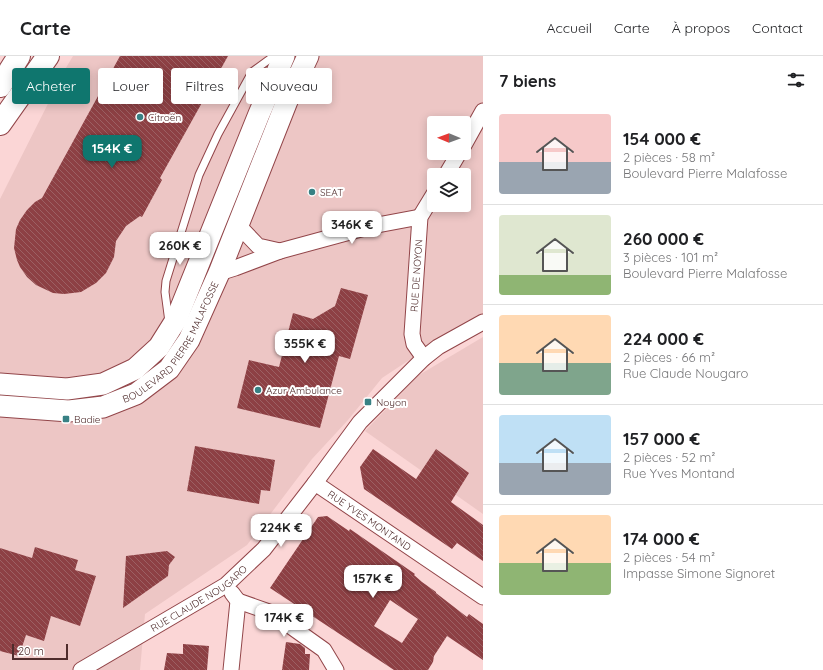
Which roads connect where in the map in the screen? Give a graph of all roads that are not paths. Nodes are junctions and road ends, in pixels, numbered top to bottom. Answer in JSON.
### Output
{"nodes":[{"id":1,"x":9,"y":56,"type":"edge"},
{"id":2,"x":19,"y":56,"type":"edge"},
{"id":3,"x":48,"y":56,"type":"edge"},
{"id":4,"x":274,"y":56,"type":"edge"},
{"id":5,"x":284,"y":56,"type":"edge"},
{"id":6,"x":308,"y":56,"type":"edge"},
{"id":7,"x":0,"y":68,"type":"edge"},
{"id":8,"x":0,"y":86,"type":"edge"},
{"id":9,"x":483,"y":111,"type":"edge"},
{"id":10,"x":0,"y":124,"type":"edge"},
{"id":11,"x":471,"y":132,"type":"edge"},
{"id":12,"x":427,"y":206,"type":"edge"},
{"id":13,"x":420,"y":217,"type":"junction"},
{"id":14,"x":237,"y":224,"type":"junction"},
{"id":15,"x":280,"y":251,"type":"junction"},
{"id":16,"x":219,"y":273,"type":"junction"},
{"id":17,"x":483,"y":322,"type":"edge"},
{"id":18,"x":170,"y":330,"type":"junction"},
{"id":19,"x":424,"y":358,"type":"junction"},
{"id":20,"x":0,"y":384,"type":"edge"},
{"id":21,"x":0,"y":406,"type":"edge"},
{"id":22,"x":315,"y":483,"type":"junction"},
{"id":23,"x":226,"y":585,"type":"junction"},
{"id":24,"x":483,"y":597,"type":"edge"},
{"id":25,"x":238,"y":601,"type":"junction"},
{"id":26,"x":81,"y":670,"type":"edge"},
{"id":27,"x":231,"y":670,"type":"edge"},
{"id":28,"x":336,"y":670,"type":"edge"}],
"edges":[{"from":1,"to":7,"type":"highway"},
{"from":2,"to":8,"type":"highway"},
{"from":3,"to":10,"type":"highway"},
{"from":4,"to":18,"type":"lane"},
{"from":5,"to":18,"type":"street","name":"BOULEVARD PIERRE MALAFOSSE"},
{"from":6,"to":14,"type":"street","name":"BOULEVARD PIERRE MALAFOSSE"},
{"from":9,"to":11,"type":"street"},
{"from":12,"to":13,"type":"street","name":"RUE DE NOYON"},
{"from":13,"to":15,"type":"street"},
{"from":13,"to":19,"type":"street","name":"RUE DE NOYON"},
{"from":14,"to":15,"type":"street"},
{"from":14,"to":16,"type":"street","name":"BOULEVARD PIERRE MALAFOSSE"},
{"from":15,"to":16,"type":"street"},
{"from":16,"to":21,"type":"street","name":"BOULEVARD PIERRE MALAFOSSE"},
{"from":17,"to":19,"type":"street","name":"RUE CLAUDE NOUGARO"},
{"from":18,"to":20,"type":"street","name":"BOULEVARD PIERRE MALAFOSSE"},
{"from":19,"to":22,"type":"street","name":"RUE CLAUDE NOUGARO"},
{"from":22,"to":23,"type":"street","name":"RUE CLAUDE NOUGARO"},
{"from":22,"to":24,"type":"street","name":"RUE YVES MONTAND"},
{"from":23,"to":25,"type":"street"},
{"from":23,"to":26,"type":"street","name":"RUE CLAUDE NOUGARO"},
{"from":25,"to":27,"type":"street"},
{"from":25,"to":28,"type":"street"}]}
